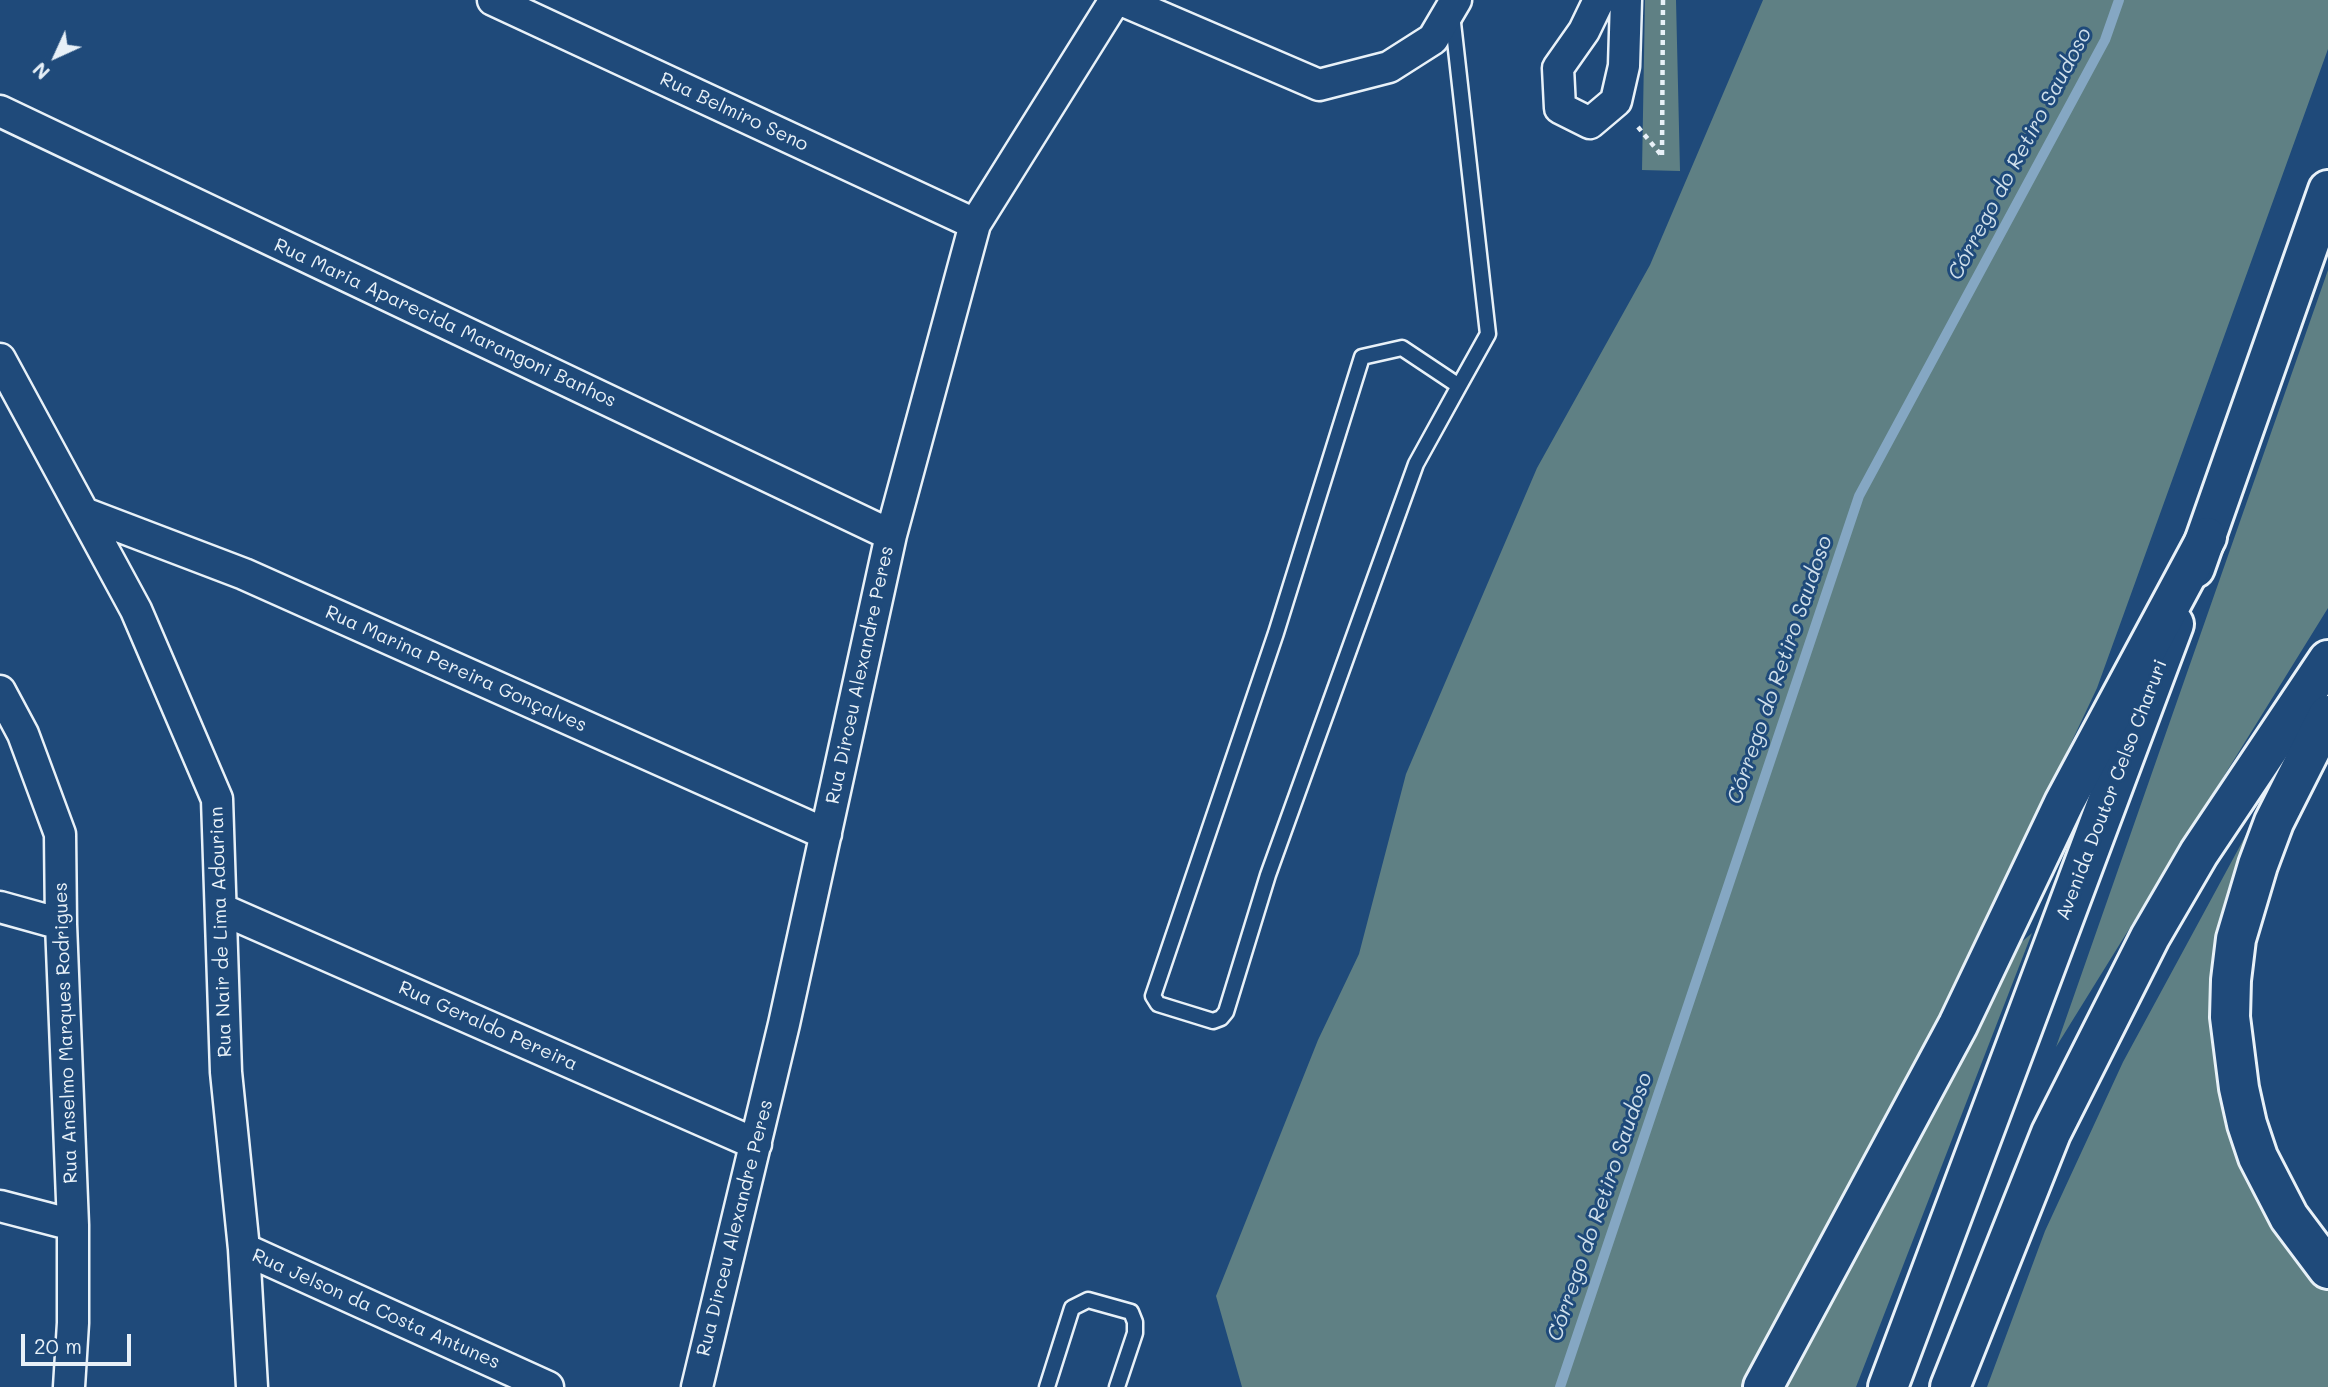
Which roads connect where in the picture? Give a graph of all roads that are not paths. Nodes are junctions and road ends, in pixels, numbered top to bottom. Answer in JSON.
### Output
{"nodes":[{"id":1,"x":493,"y":0,"type":"edge"},
{"id":2,"x":1115,"y":0,"type":"edge"},
{"id":3,"x":1121,"y":0,"type":"edge"},
{"id":4,"x":1600,"y":0,"type":"edge"},
{"id":5,"x":1626,"y":0,"type":"edge"},
{"id":6,"x":1453,"y":4,"type":"edge"},
{"id":7,"x":0,"y":111,"type":"edge"},
{"id":8,"x":2328,"y":190,"type":"edge"},
{"id":9,"x":975,"y":224,"type":"junction"},
{"id":10,"x":0,"y":359,"type":"edge"},
{"id":11,"x":1459,"y":386,"type":"junction"},
{"id":12,"x":84,"y":513,"type":"junction"},
{"id":13,"x":891,"y":535,"type":"junction"},
{"id":14,"x":2207,"y":537,"type":"junction"},
{"id":15,"x":2328,"y":660,"type":"edge"},
{"id":16,"x":0,"y":691,"type":"edge"},
{"id":17,"x":2328,"y":715,"type":"edge"},
{"id":18,"x":826,"y":834,"type":"junction"},
{"id":19,"x":0,"y":907,"type":"edge"},
{"id":20,"x":221,"y":909,"type":"junction"},
{"id":21,"x":61,"y":924,"type":"junction"},
{"id":22,"x":756,"y":1143,"type":"junction"},
{"id":23,"x":0,"y":1206,"type":"edge"},
{"id":24,"x":73,"y":1225,"type":"junction"},
{"id":25,"x":244,"y":1249,"type":"junction"},
{"id":26,"x":2328,"y":1269,"type":"edge"},
{"id":27,"x":69,"y":1387,"type":"edge"},
{"id":28,"x":253,"y":1387,"type":"edge"},
{"id":29,"x":548,"y":1387,"type":"edge"},
{"id":30,"x":697,"y":1387,"type":"edge"},
{"id":31,"x":1047,"y":1387,"type":"edge"},
{"id":32,"x":1118,"y":1387,"type":"edge"},
{"id":33,"x":1763,"y":1387,"type":"edge"},
{"id":34,"x":1888,"y":1387,"type":"edge"},
{"id":35,"x":1950,"y":1387,"type":"edge"}],
"edges":[{"from":1,"to":9,"type":"street","name":"Rua Belmiro Seno"},
{"from":2,"to":9,"type":"street","name":"Rua Dirceu Alexandre Peres"},
{"from":3,"to":6,"type":"street"},
{"from":4,"to":5,"type":"street"},
{"from":6,"to":11,"type":"lane"},
{"from":7,"to":13,"type":"street","name":"Rua Maria Aparecida Marangoni Banhos"},
{"from":8,"to":14,"type":"main road","name":"Avenida Doutor Celso Charuri"},
{"from":9,"to":13,"type":"street","name":"Rua Dirceu Alexandre Peres"},
{"from":10,"to":12,"type":"street","name":"Rua Nair de Lima Adourian"},
{"from":11,"to":11,"type":"lane"},
{"from":12,"to":18,"type":"street","name":"Rua Marina Pereira Gonçalves"},
{"from":12,"to":20,"type":"street","name":"Rua Nair de Lima Adourian"},
{"from":13,"to":18,"type":"street","name":"Rua Dirceu Alexandre Peres"},
{"from":14,"to":33,"type":"main road"},
{"from":14,"to":34,"type":"main road","name":"Avenida Doutor Celso Charuri"},
{"from":15,"to":35,"type":"main road"},
{"from":16,"to":21,"type":"street","name":"Rua Anselmo Marques Rodrigues"},
{"from":17,"to":26,"type":"main road"},
{"from":18,"to":22,"type":"street","name":"Rua Dirceu Alexandre Peres"},
{"from":19,"to":21,"type":"street"},
{"from":20,"to":22,"type":"street","name":"Rua Geraldo Pereira"},
{"from":20,"to":25,"type":"street","name":"Rua Nair de Lima Adourian"},
{"from":21,"to":24,"type":"street","name":"Rua Anselmo Marques Rodrigues"},
{"from":22,"to":30,"type":"street","name":"Rua Dirceu Alexandre Peres"},
{"from":23,"to":24,"type":"street"},
{"from":24,"to":27,"type":"street","name":"Rua Anselmo Marques Rodrigues"},
{"from":25,"to":28,"type":"street","name":"Rua Nair de Lima Adourian"},
{"from":25,"to":29,"type":"street","name":"Rua Jelson da Costa Antunes"},
{"from":31,"to":32,"type":"lane"}]}
